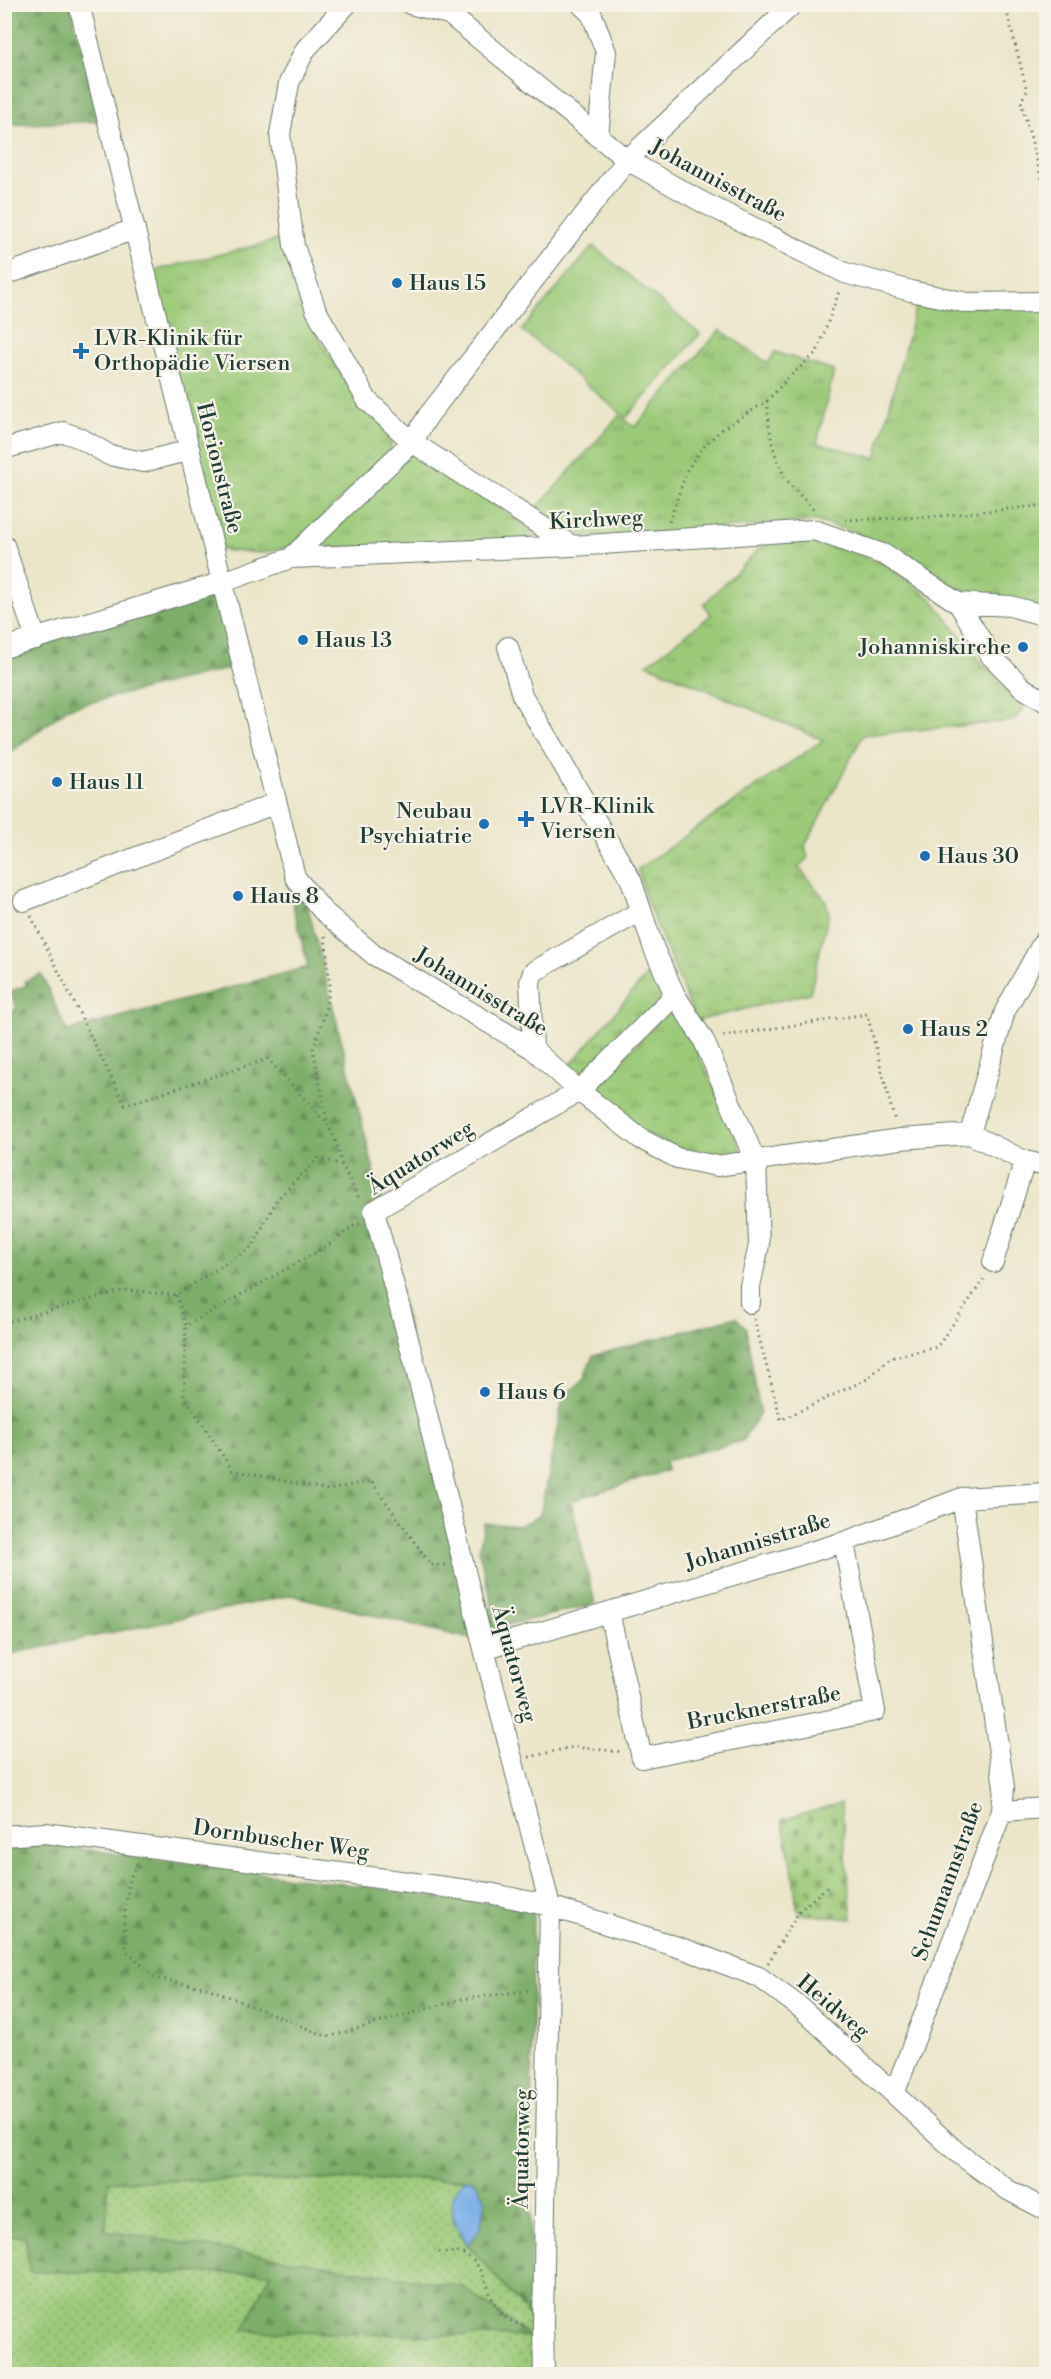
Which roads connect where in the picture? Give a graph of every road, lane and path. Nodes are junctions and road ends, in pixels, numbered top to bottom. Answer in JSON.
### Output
{"nodes":[{"id":1,"x":79,"y":4,"type":"edge"},
{"id":2,"x":347,"y":4,"type":"edge"},
{"id":3,"x":410,"y":4,"type":"edge"},
{"id":4,"x":581,"y":4,"type":"edge"},
{"id":5,"x":793,"y":4,"type":"edge"},
{"id":6,"x":1005,"y":4,"type":"edge"},
{"id":7,"x":598,"y":137,"type":"junction"},
{"id":8,"x":627,"y":160,"type":"junction"},
{"id":9,"x":1047,"y":195,"type":"edge"},
{"id":10,"x":135,"y":229,"type":"junction"},
{"id":11,"x":845,"y":273,"type":"junction"},
{"id":12,"x":4,"y":274,"type":"edge"},
{"id":13,"x":1047,"y":302,"type":"edge"},
{"id":14,"x":767,"y":401,"type":"junction"},
{"id":15,"x":412,"y":442,"type":"junction"},
{"id":16,"x":4,"y":449,"type":"edge"},
{"id":17,"x":190,"y":450,"type":"junction"},
{"id":18,"x":1047,"y":506,"type":"edge"},
{"id":19,"x":839,"y":520,"type":"dead end"},
{"id":20,"x":816,"y":521,"type":"dead end"},
{"id":21,"x":663,"y":540,"type":"junction"},
{"id":22,"x":4,"y":545,"type":"edge"},
{"id":23,"x":572,"y":546,"type":"junction"},
{"id":24,"x":291,"y":558,"type":"junction"},
{"id":25,"x":223,"y":582,"type":"junction"},
{"id":26,"x":958,"y":603,"type":"junction"},
{"id":27,"x":1047,"y":616,"type":"edge"},
{"id":28,"x":36,"y":639,"type":"junction"},
{"id":29,"x":508,"y":647,"type":"dead end"},
{"id":30,"x":4,"y":648,"type":"edge"},
{"id":31,"x":1047,"y":702,"type":"edge"},
{"id":32,"x":276,"y":803,"type":"junction"},
{"id":33,"x":24,"y":901,"type":"joint"},
{"id":34,"x":322,"y":910,"type":"junction"},
{"id":35,"x":641,"y":911,"type":"junction"},
{"id":36,"x":1047,"y":939,"type":"edge"},
{"id":37,"x":675,"y":995,"type":"junction"},
{"id":38,"x":703,"y":1039,"type":"junction"},
{"id":39,"x":533,"y":1049,"type":"junction"},
{"id":40,"x":579,"y":1091,"type":"junction"},
{"id":41,"x":328,"y":1125,"type":"junction"},
{"id":42,"x":970,"y":1134,"type":"junction"},
{"id":43,"x":900,"y":1138,"type":"junction"},
{"id":44,"x":1024,"y":1161,"type":"junction"},
{"id":45,"x":756,"y":1162,"type":"junction"},
{"id":46,"x":342,"y":1165,"type":"junction"},
{"id":47,"x":1047,"y":1166,"type":"edge"},
{"id":48,"x":362,"y":1204,"type":"dead end"},
{"id":49,"x":355,"y":1226,"type":"dead end"},
{"id":50,"x":993,"y":1262,"type":"joint"},
{"id":51,"x":176,"y":1294,"type":"junction"},
{"id":52,"x":750,"y":1303,"type":"joint"},
{"id":53,"x":4,"y":1323,"type":"edge"},
{"id":54,"x":186,"y":1326,"type":"junction"},
{"id":55,"x":1047,"y":1493,"type":"edge"},
{"id":56,"x":962,"y":1498,"type":"junction"},
{"id":57,"x":844,"y":1542,"type":"junction"},
{"id":58,"x":464,"y":1566,"type":"junction"},
{"id":59,"x":609,"y":1612,"type":"junction"},
{"id":60,"x":484,"y":1649,"type":"junction"},
{"id":61,"x":642,"y":1758,"type":"junction"},
{"id":62,"x":514,"y":1760,"type":"junction"},
{"id":63,"x":1047,"y":1808,"type":"edge"},
{"id":64,"x":1002,"y":1811,"type":"junction"},
{"id":65,"x":4,"y":1836,"type":"edge"},
{"id":66,"x":146,"y":1846,"type":"junction"},
{"id":67,"x":827,"y":1887,"type":"dead end"},
{"id":68,"x":550,"y":1906,"type":"junction"},
{"id":69,"x":759,"y":1977,"type":"junction"},
{"id":70,"x":548,"y":1987,"type":"junction"},
{"id":71,"x":894,"y":2094,"type":"junction"},
{"id":72,"x":1047,"y":2210,"type":"edge"},
{"id":73,"x":439,"y":2252,"type":"dead end"},
{"id":74,"x":543,"y":2326,"type":"junction"},
{"id":75,"x":544,"y":2374,"type":"edge"}],
"edges":[{"from":1,"to":10,"type":"street","name":"Horionstraße"},
{"from":2,"to":15,"type":"street"},
{"from":3,"to":7,"type":"street","name":"Johannisstraße"},
{"from":4,"to":7,"type":"street"},
{"from":5,"to":8,"type":"street"},
{"from":6,"to":9,"type":"path"},
{"from":7,"to":8,"type":"street","name":"Johannisstraße"},
{"from":8,"to":11,"type":"street","name":"Johannisstraße"},
{"from":8,"to":15,"type":"street"},
{"from":10,"to":12,"type":"street"},
{"from":10,"to":17,"type":"street","name":"Horionstraße"},
{"from":11,"to":13,"type":"street","name":"Johannisstraße"},
{"from":11,"to":14,"type":"path"},
{"from":14,"to":20,"type":"path"},
{"from":14,"to":21,"type":"path"},
{"from":15,"to":23,"type":"street"},
{"from":15,"to":24,"type":"street"},
{"from":16,"to":17,"type":"street"},
{"from":17,"to":25,"type":"street","name":"Horionstraße"},
{"from":18,"to":19,"type":"path"},
{"from":21,"to":23,"type":"street","name":"Kirchweg"},
{"from":21,"to":26,"type":"street","name":"Kirchweg"},
{"from":22,"to":28,"type":"street"},
{"from":23,"to":24,"type":"street","name":"Kirchweg"},
{"from":24,"to":25,"type":"street","name":"Kirchweg"},
{"from":25,"to":28,"type":"street"},
{"from":25,"to":32,"type":"street","name":"Johannisstraße"},
{"from":26,"to":27,"type":"street"},
{"from":26,"to":31,"type":"street","name":"Kirchweg"},
{"from":28,"to":30,"type":"street"},
{"from":29,"to":35,"type":"street"},
{"from":32,"to":33,"type":"street"},
{"from":32,"to":34,"type":"street","name":"Johannisstraße"},
{"from":33,"to":41,"type":"path"},
{"from":34,"to":39,"type":"street","name":"Johannisstraße"},
{"from":34,"to":41,"type":"path"},
{"from":35,"to":37,"type":"street"},
{"from":35,"to":39,"type":"street"},
{"from":36,"to":42,"type":"street"},
{"from":37,"to":38,"type":"street"},
{"from":37,"to":40,"type":"street"},
{"from":38,"to":43,"type":"path"},
{"from":38,"to":45,"type":"street"},
{"from":39,"to":40,"type":"street","name":"Johannisstraße"},
{"from":40,"to":45,"type":"street","name":"Johannisstraße"},
{"from":40,"to":58,"type":"street","name":"Äquatorweg"},
{"from":41,"to":46,"type":"path"},
{"from":42,"to":43,"type":"street","name":"Johannisstraße"},
{"from":42,"to":44,"type":"street","name":"Johannisstraße"},
{"from":43,"to":45,"type":"street","name":"Johannisstraße"},
{"from":44,"to":47,"type":"street","name":"Johannisstraße"},
{"from":44,"to":50,"type":"street"},
{"from":45,"to":52,"type":"street"},
{"from":46,"to":48,"type":"path"},
{"from":46,"to":51,"type":"path"},
{"from":49,"to":54,"type":"path"},
{"from":50,"to":52,"type":"path"},
{"from":51,"to":53,"type":"path"},
{"from":51,"to":54,"type":"path"},
{"from":54,"to":58,"type":"path"},
{"from":55,"to":56,"type":"street","name":"Johannisstraße"},
{"from":56,"to":57,"type":"street","name":"Johannisstraße"},
{"from":56,"to":64,"type":"street","name":"Schumannstraße"},
{"from":57,"to":59,"type":"street","name":"Johannisstraße"},
{"from":57,"to":61,"type":"street","name":"Brucknerstraße"},
{"from":58,"to":60,"type":"street","name":"Äquatorweg"},
{"from":59,"to":60,"type":"street","name":"Johannisstraße"},
{"from":59,"to":61,"type":"street"},
{"from":60,"to":62,"type":"street","name":"Äquatorweg"},
{"from":61,"to":62,"type":"path"},
{"from":62,"to":68,"type":"street","name":"Äquatorweg"},
{"from":63,"to":64,"type":"street"},
{"from":64,"to":71,"type":"street","name":"Schumannstraße"},
{"from":65,"to":66,"type":"street","name":"Dornbuscher Weg"},
{"from":66,"to":68,"type":"street","name":"Dornbuscher Weg"},
{"from":66,"to":70,"type":"path"},
{"from":67,"to":69,"type":"path"},
{"from":68,"to":69,"type":"street","name":"Heidweg"},
{"from":68,"to":70,"type":"street","name":"Äquatorweg"},
{"from":69,"to":71,"type":"street","name":"Heidweg"},
{"from":70,"to":74,"type":"street","name":"Äquatorweg"},
{"from":71,"to":72,"type":"street","name":"Heidweg"},
{"from":73,"to":74,"type":"path"},
{"from":74,"to":75,"type":"street","name":"Äquatorweg"}]}
